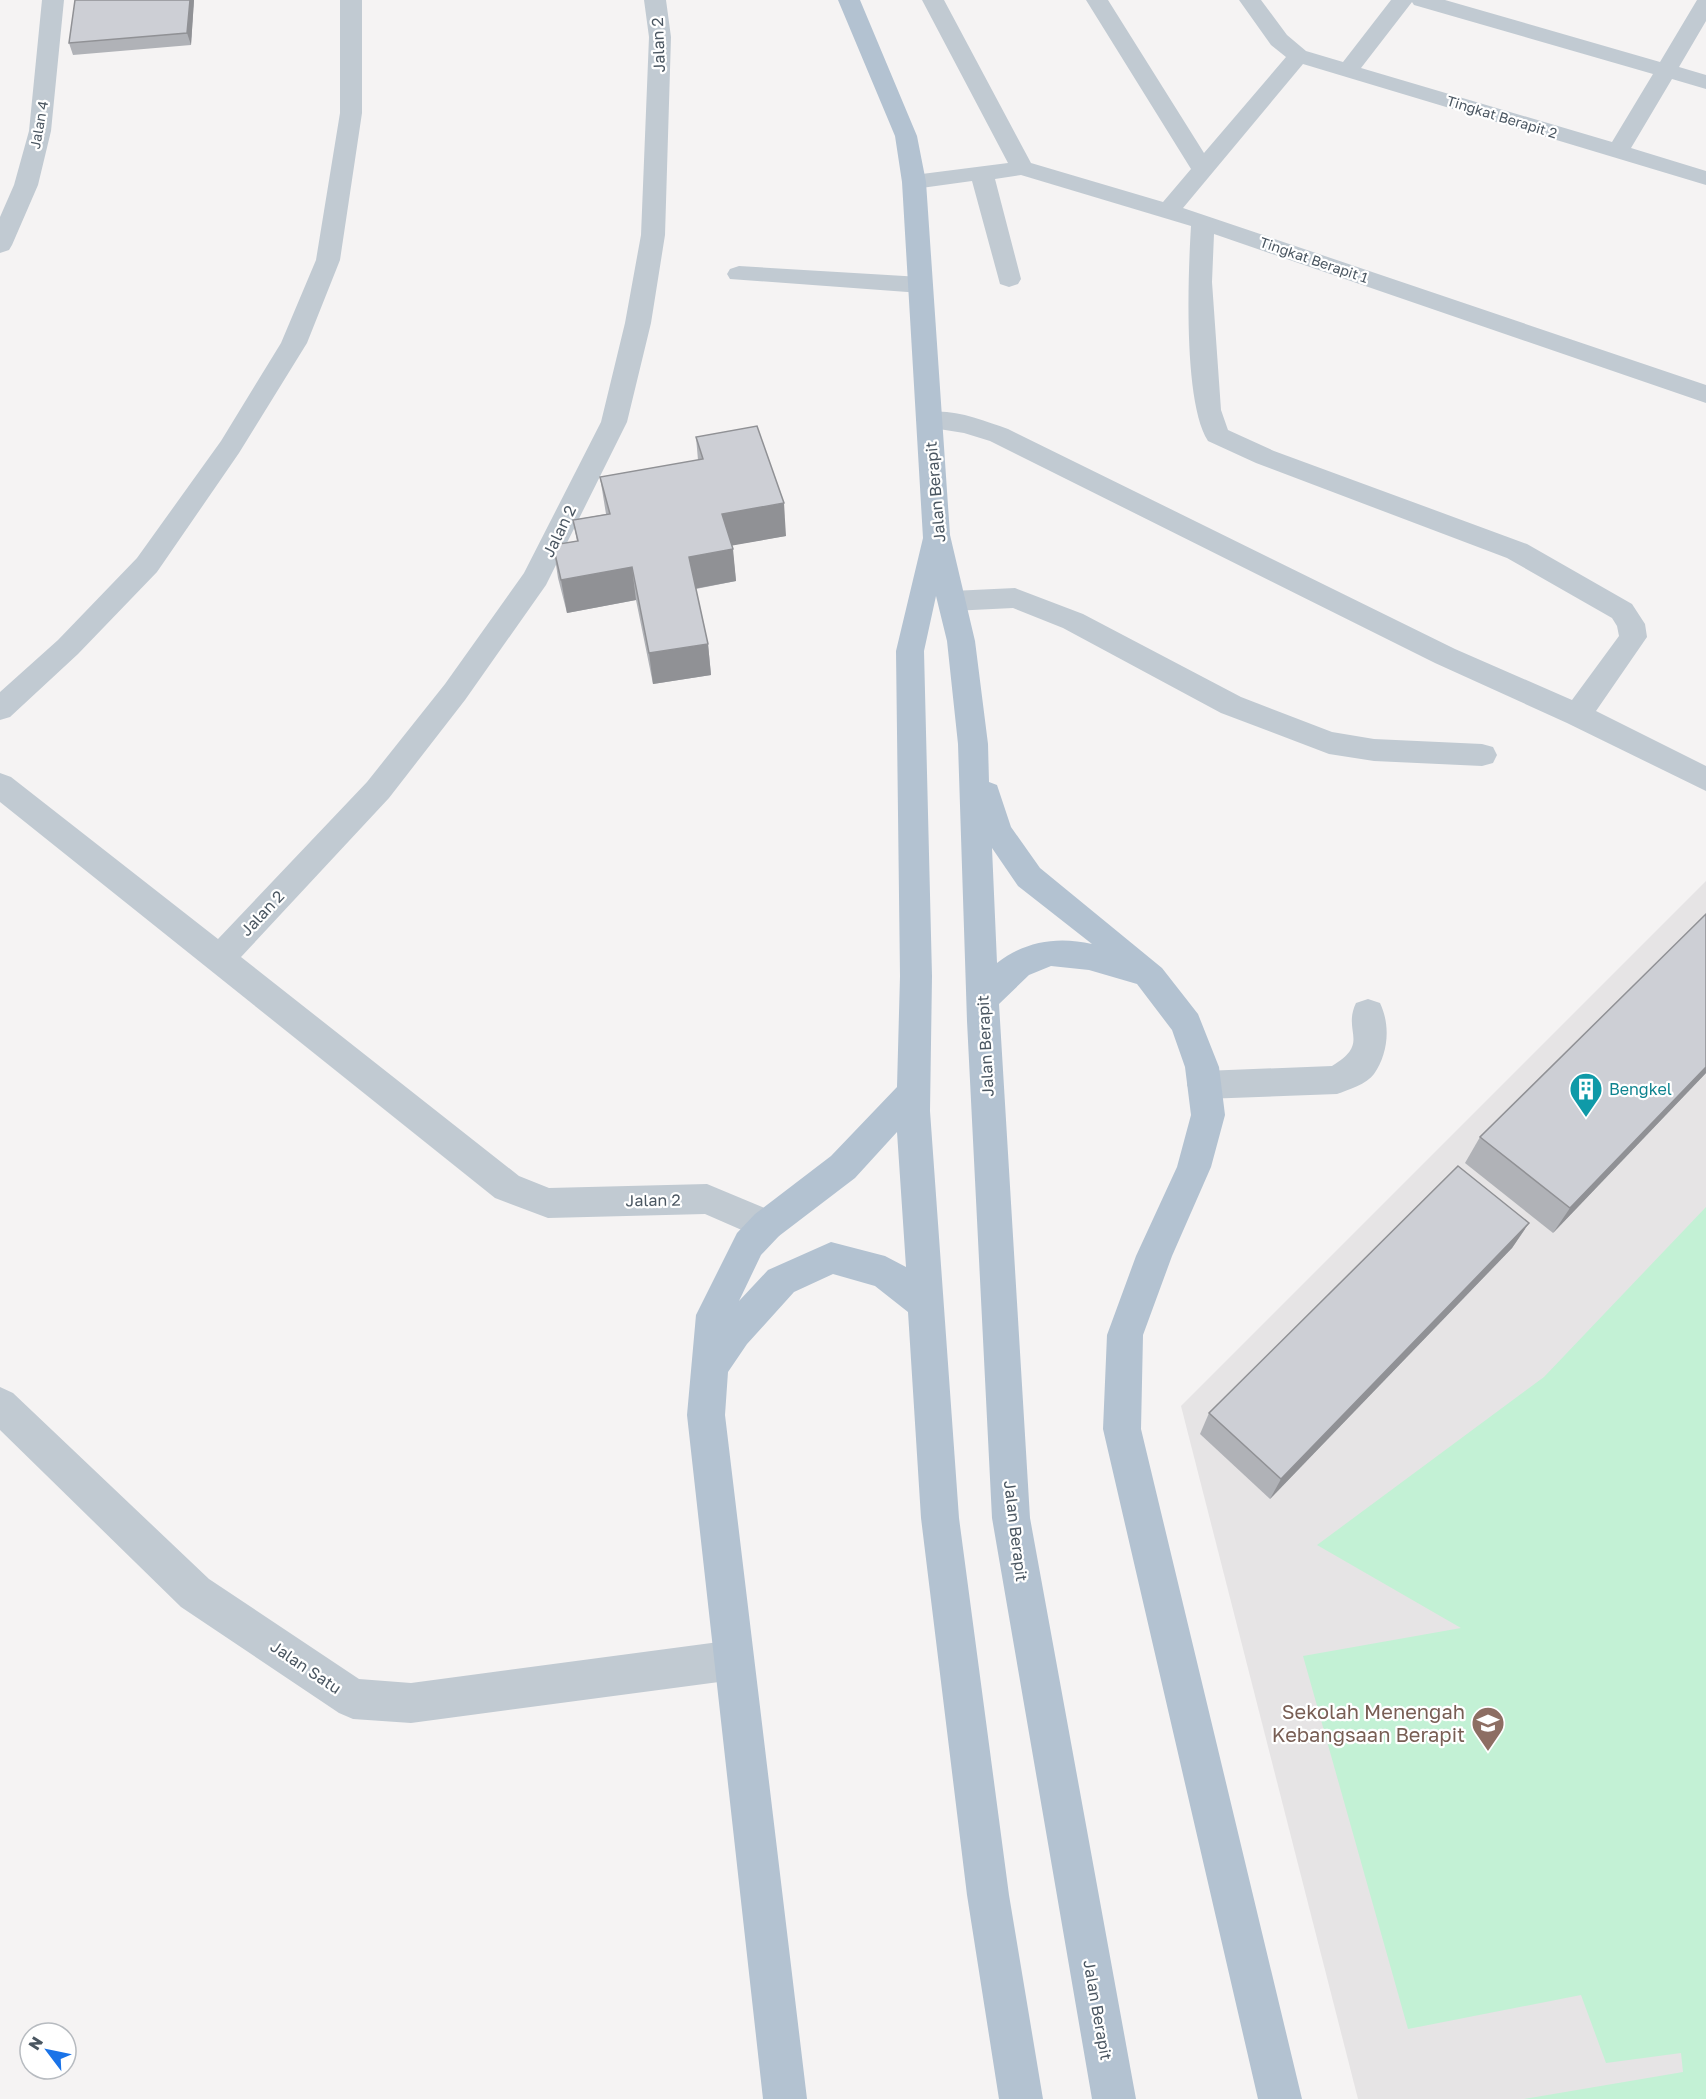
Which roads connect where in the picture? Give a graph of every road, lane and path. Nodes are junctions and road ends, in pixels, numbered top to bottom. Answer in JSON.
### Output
{"nodes":[{"id":1,"x":53,"y":0,"type":"edge"},
{"id":2,"x":351,"y":0,"type":"edge"},
{"id":3,"x":656,"y":0,"type":"edge"},
{"id":4,"x":849,"y":0,"type":"edge"},
{"id":5,"x":933,"y":0,"type":"edge"},
{"id":6,"x":1097,"y":0,"type":"edge"},
{"id":7,"x":1250,"y":0,"type":"edge"},
{"id":8,"x":1403,"y":0,"type":"edge"},
{"id":9,"x":1422,"y":0,"type":"edge"},
{"id":10,"x":1701,"y":4,"type":"edge"},
{"id":11,"x":1298,"y":56,"type":"junction"},
{"id":12,"x":1667,"y":70,"type":"junction"},
{"id":13,"x":1348,"y":71,"type":"junction"},
{"id":14,"x":1706,"y":82,"type":"edge"},
{"id":15,"x":1618,"y":151,"type":"junction"},
{"id":16,"x":1022,"y":168,"type":"junction"},
{"id":17,"x":1203,"y":169,"type":"junction"},
{"id":18,"x":982,"y":173,"type":"junction"},
{"id":19,"x":1706,"y":178,"type":"edge"},
{"id":20,"x":914,"y":182,"type":"junction"},
{"id":21,"x":1169,"y":210,"type":"junction"},
{"id":22,"x":1203,"y":222,"type":"junction"},
{"id":23,"x":0,"y":244,"type":"edge"},
{"id":24,"x":739,"y":274,"type":"dead end"},
{"id":25,"x":1009,"y":279,"type":"dead end"},
{"id":26,"x":921,"y":285,"type":"junction"},
{"id":27,"x":1706,"y":394,"type":"edge"},
{"id":28,"x":929,"y":420,"type":"junction"},
{"id":29,"x":936,"y":535,"type":"junction"},
{"id":30,"x":952,"y":601,"type":"junction"},
{"id":31,"x":0,"y":709,"type":"edge"},
{"id":32,"x":1578,"y":715,"type":"junction"},
{"id":33,"x":973,"y":744,"type":"junction"},
{"id":34,"x":1482,"y":755,"type":"dead end"},
{"id":35,"x":1706,"y":779,"type":"edge"},
{"id":36,"x":0,"y":785,"type":"edge"},
{"id":37,"x":219,"y":959,"type":"junction"},
{"id":38,"x":1151,"y":976,"type":"junction"},
{"id":39,"x":982,"y":1000,"type":"junction"},
{"id":40,"x":1368,"y":1013,"type":"dead end"},
{"id":41,"x":1204,"y":1084,"type":"junction"},
{"id":42,"x":913,"y":1093,"type":"junction"},
{"id":43,"x":767,"y":1225,"type":"junction"},
{"id":44,"x":927,"y":1305,"type":"junction"},
{"id":45,"x":709,"y":1368,"type":"junction"},
{"id":46,"x":0,"y":1405,"type":"edge"},
{"id":47,"x":734,"y":1660,"type":"junction"},
{"id":48,"x":785,"y":2099,"type":"edge"},
{"id":49,"x":1021,"y":2099,"type":"edge"},
{"id":50,"x":1114,"y":2099,"type":"edge"},
{"id":51,"x":1280,"y":2099,"type":"edge"}],
"edges":[{"from":1,"to":23,"type":"street","name":"Jalan 4"},
{"from":2,"to":31,"type":"street"},
{"from":3,"to":37,"type":"street","name":"Jalan 2"},
{"from":4,"to":20,"type":"main road","name":"Jalan Berapit"},
{"from":5,"to":16,"type":"street"},
{"from":6,"to":17,"type":"street"},
{"from":7,"to":11,"type":"street"},
{"from":8,"to":13,"type":"street"},
{"from":9,"to":12,"type":"street"},
{"from":10,"to":12,"type":"street"},
{"from":11,"to":13,"type":"street","name":"Tingkat Berapit 2"},
{"from":11,"to":17,"type":"street"},
{"from":12,"to":14,"type":"street"},
{"from":12,"to":15,"type":"street"},
{"from":13,"to":15,"type":"street","name":"Tingkat Berapit 2"},
{"from":15,"to":19,"type":"street","name":"Tingkat Berapit 2"},
{"from":16,"to":18,"type":"street","name":"Tingkat Berapit 1"},
{"from":16,"to":21,"type":"street","name":"Tingkat Berapit 1"},
{"from":17,"to":21,"type":"street"},
{"from":18,"to":20,"type":"street","name":"Tingkat Berapit 1"},
{"from":18,"to":25,"type":"street"},
{"from":20,"to":26,"type":"main road","name":"Jalan Berapit"},
{"from":21,"to":22,"type":"street","name":"Tingkat Berapit 1"},
{"from":22,"to":27,"type":"street","name":"Tingkat Berapit 1"},
{"from":22,"to":32,"type":"street"},
{"from":24,"to":26,"type":"street"},
{"from":26,"to":28,"type":"main road","name":"Jalan Berapit"},
{"from":28,"to":29,"type":"main road","name":"Jalan Berapit"},
{"from":28,"to":32,"type":"street"},
{"from":29,"to":30,"type":"main road","name":"Jalan Berapit"},
{"from":29,"to":42,"type":"main road"},
{"from":30,"to":33,"type":"main road","name":"Jalan Berapit"},
{"from":30,"to":34,"type":"street"},
{"from":32,"to":35,"type":"street"},
{"from":33,"to":38,"type":"main road"},
{"from":33,"to":39,"type":"main road","name":"Jalan Berapit"},
{"from":36,"to":37,"type":"street","name":"Jalan 2"},
{"from":37,"to":43,"type":"street","name":"Jalan 2"},
{"from":38,"to":39,"type":"main road"},
{"from":38,"to":41,"type":"main road"},
{"from":39,"to":50,"type":"main road","name":"Jalan Berapit"},
{"from":40,"to":41,"type":"street"},
{"from":41,"to":51,"type":"main road"},
{"from":42,"to":43,"type":"main road"},
{"from":42,"to":44,"type":"main road"},
{"from":43,"to":45,"type":"main road"},
{"from":44,"to":45,"type":"main road"},
{"from":44,"to":49,"type":"main road"},
{"from":45,"to":47,"type":"main road"},
{"from":46,"to":47,"type":"street","name":"Jalan Satu"},
{"from":47,"to":48,"type":"main road"}]}
